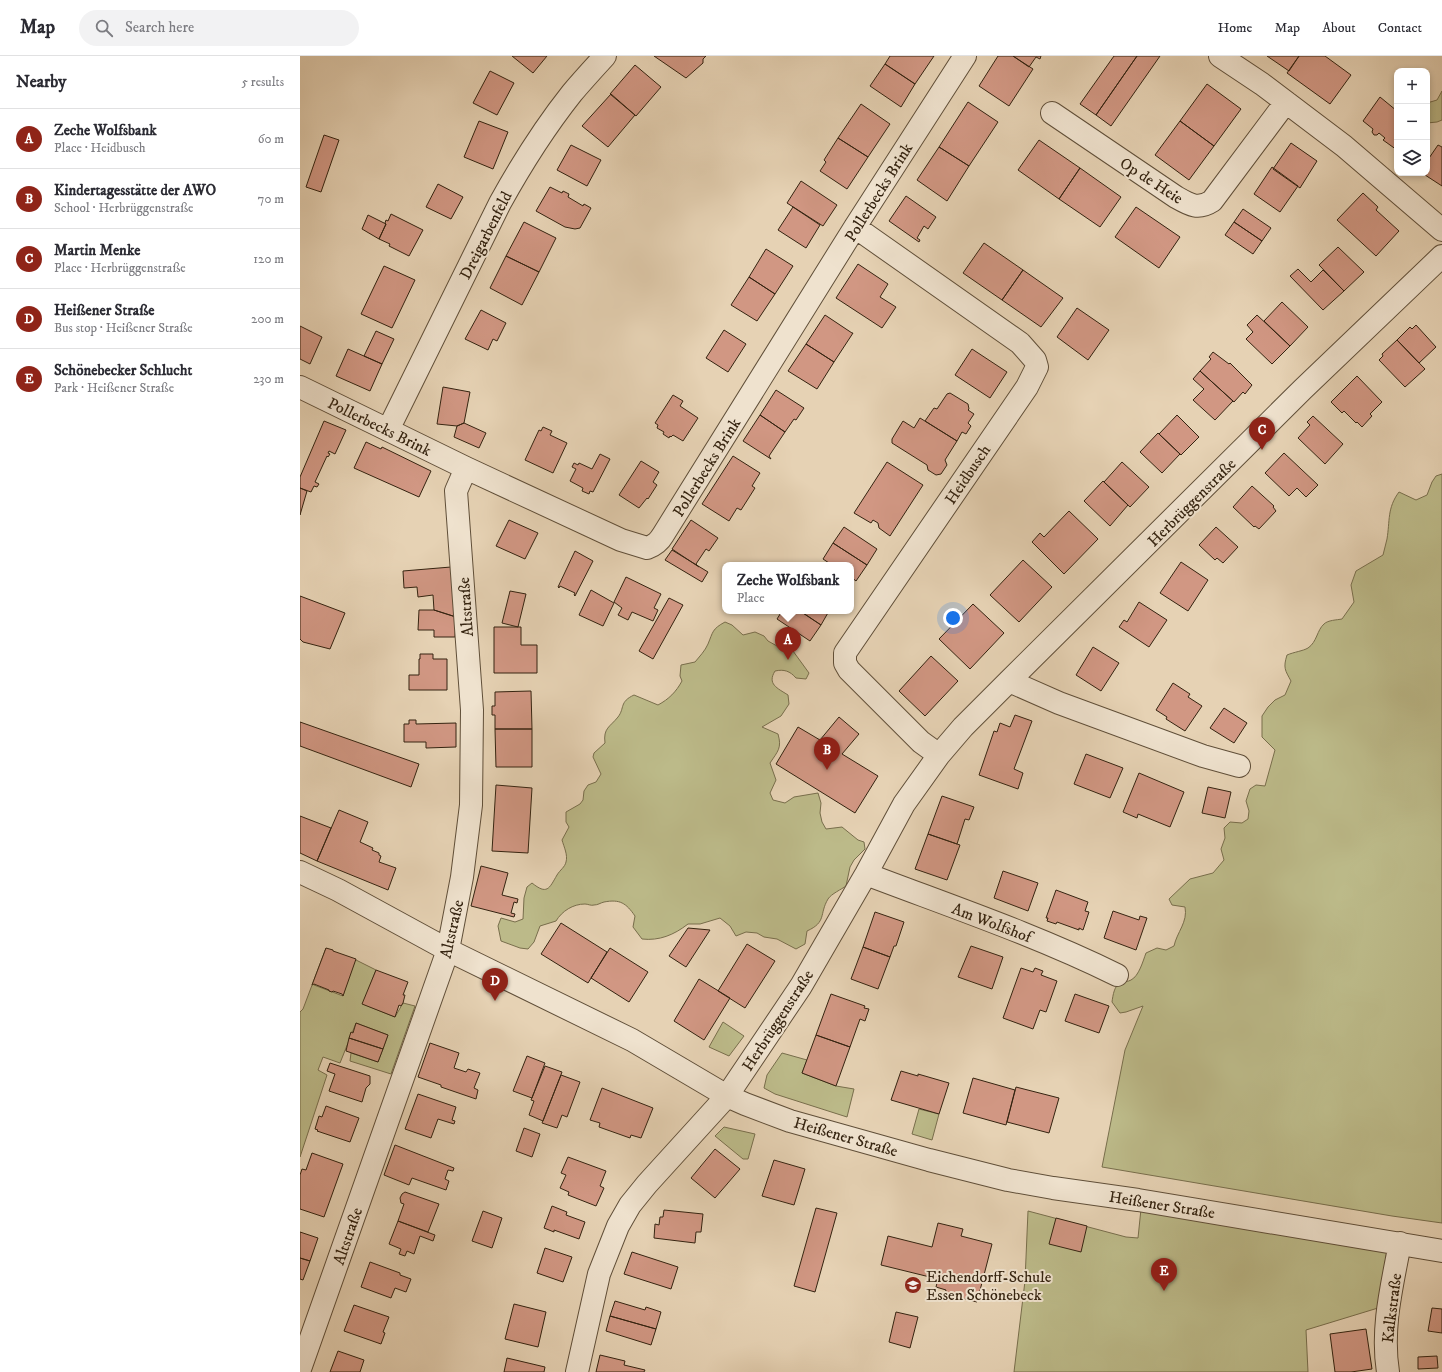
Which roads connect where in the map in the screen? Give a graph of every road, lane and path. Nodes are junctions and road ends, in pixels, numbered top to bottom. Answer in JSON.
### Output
{"nodes":[{"id":1,"x":605,"y":56,"type":"edge"},
{"id":2,"x":965,"y":56,"type":"edge"},
{"id":3,"x":1220,"y":56,"type":"edge"},
{"id":4,"x":1286,"y":102,"type":"junction"},
{"id":5,"x":1052,"y":113,"type":"dead end"},
{"id":6,"x":855,"y":228,"type":"junction"},
{"id":7,"x":1442,"y":230,"type":"edge"},
{"id":8,"x":1442,"y":256,"type":"edge"},
{"id":9,"x":300,"y":387,"type":"edge"},
{"id":10,"x":388,"y":430,"type":"junction"},
{"id":11,"x":466,"y":468,"type":"junction"},
{"id":12,"x":1008,"y":681,"type":"junction"},
{"id":13,"x":939,"y":755,"type":"junction"},
{"id":14,"x":1238,"y":766,"type":"dead end"},
{"id":15,"x":300,"y":872,"type":"edge"},
{"id":16,"x":866,"y":874,"type":"junction"},
{"id":17,"x":448,"y":950,"type":"junction"},
{"id":18,"x":1117,"y":974,"type":"dead end"},
{"id":19,"x":727,"y":1096,"type":"junction"},
{"id":20,"x":1400,"y":1243,"type":"junction"},
{"id":21,"x":1442,"y":1250,"type":"edge"},
{"id":22,"x":300,"y":1369,"type":"edge"},
{"id":23,"x":576,"y":1372,"type":"edge"},
{"id":24,"x":1388,"y":1372,"type":"edge"}],
"edges":[{"from":1,"to":10,"type":"street","name":"Dreigarbenfeld"},
{"from":2,"to":6,"type":"street","name":"Pollerbecks Brink"},
{"from":3,"to":4,"type":"street"},
{"from":4,"to":5,"type":"street","name":"Op de Heie"},
{"from":4,"to":7,"type":"street"},
{"from":6,"to":11,"type":"street","name":"Pollerbecks Brink"},
{"from":6,"to":13,"type":"street","name":"Heidbusch"},
{"from":8,"to":12,"type":"street","name":"Herbrüggenstraße"},
{"from":9,"to":10,"type":"street","name":"Pollerbecks Brink"},
{"from":10,"to":11,"type":"street","name":"Pollerbecks Brink"},
{"from":11,"to":17,"type":"street","name":"Altstraße"},
{"from":12,"to":13,"type":"street","name":"Herbrüggenstraße"},
{"from":12,"to":14,"type":"street"},
{"from":13,"to":16,"type":"street","name":"Herbrüggenstraße"},
{"from":15,"to":17,"type":"street","name":"Heißener Straße"},
{"from":16,"to":18,"type":"street","name":"Am Wolfshof"},
{"from":16,"to":19,"type":"street","name":"Herbrüggenstraße"},
{"from":17,"to":19,"type":"street","name":"Heißener Straße"},
{"from":17,"to":22,"type":"street","name":"Altstraße"},
{"from":19,"to":20,"type":"street","name":"Heißener Straße"},
{"from":19,"to":23,"type":"street","name":"Herbrüggenstraße"},
{"from":20,"to":21,"type":"street","name":"Heißener Straße"},
{"from":20,"to":24,"type":"street","name":"Kalkstraße"}]}
